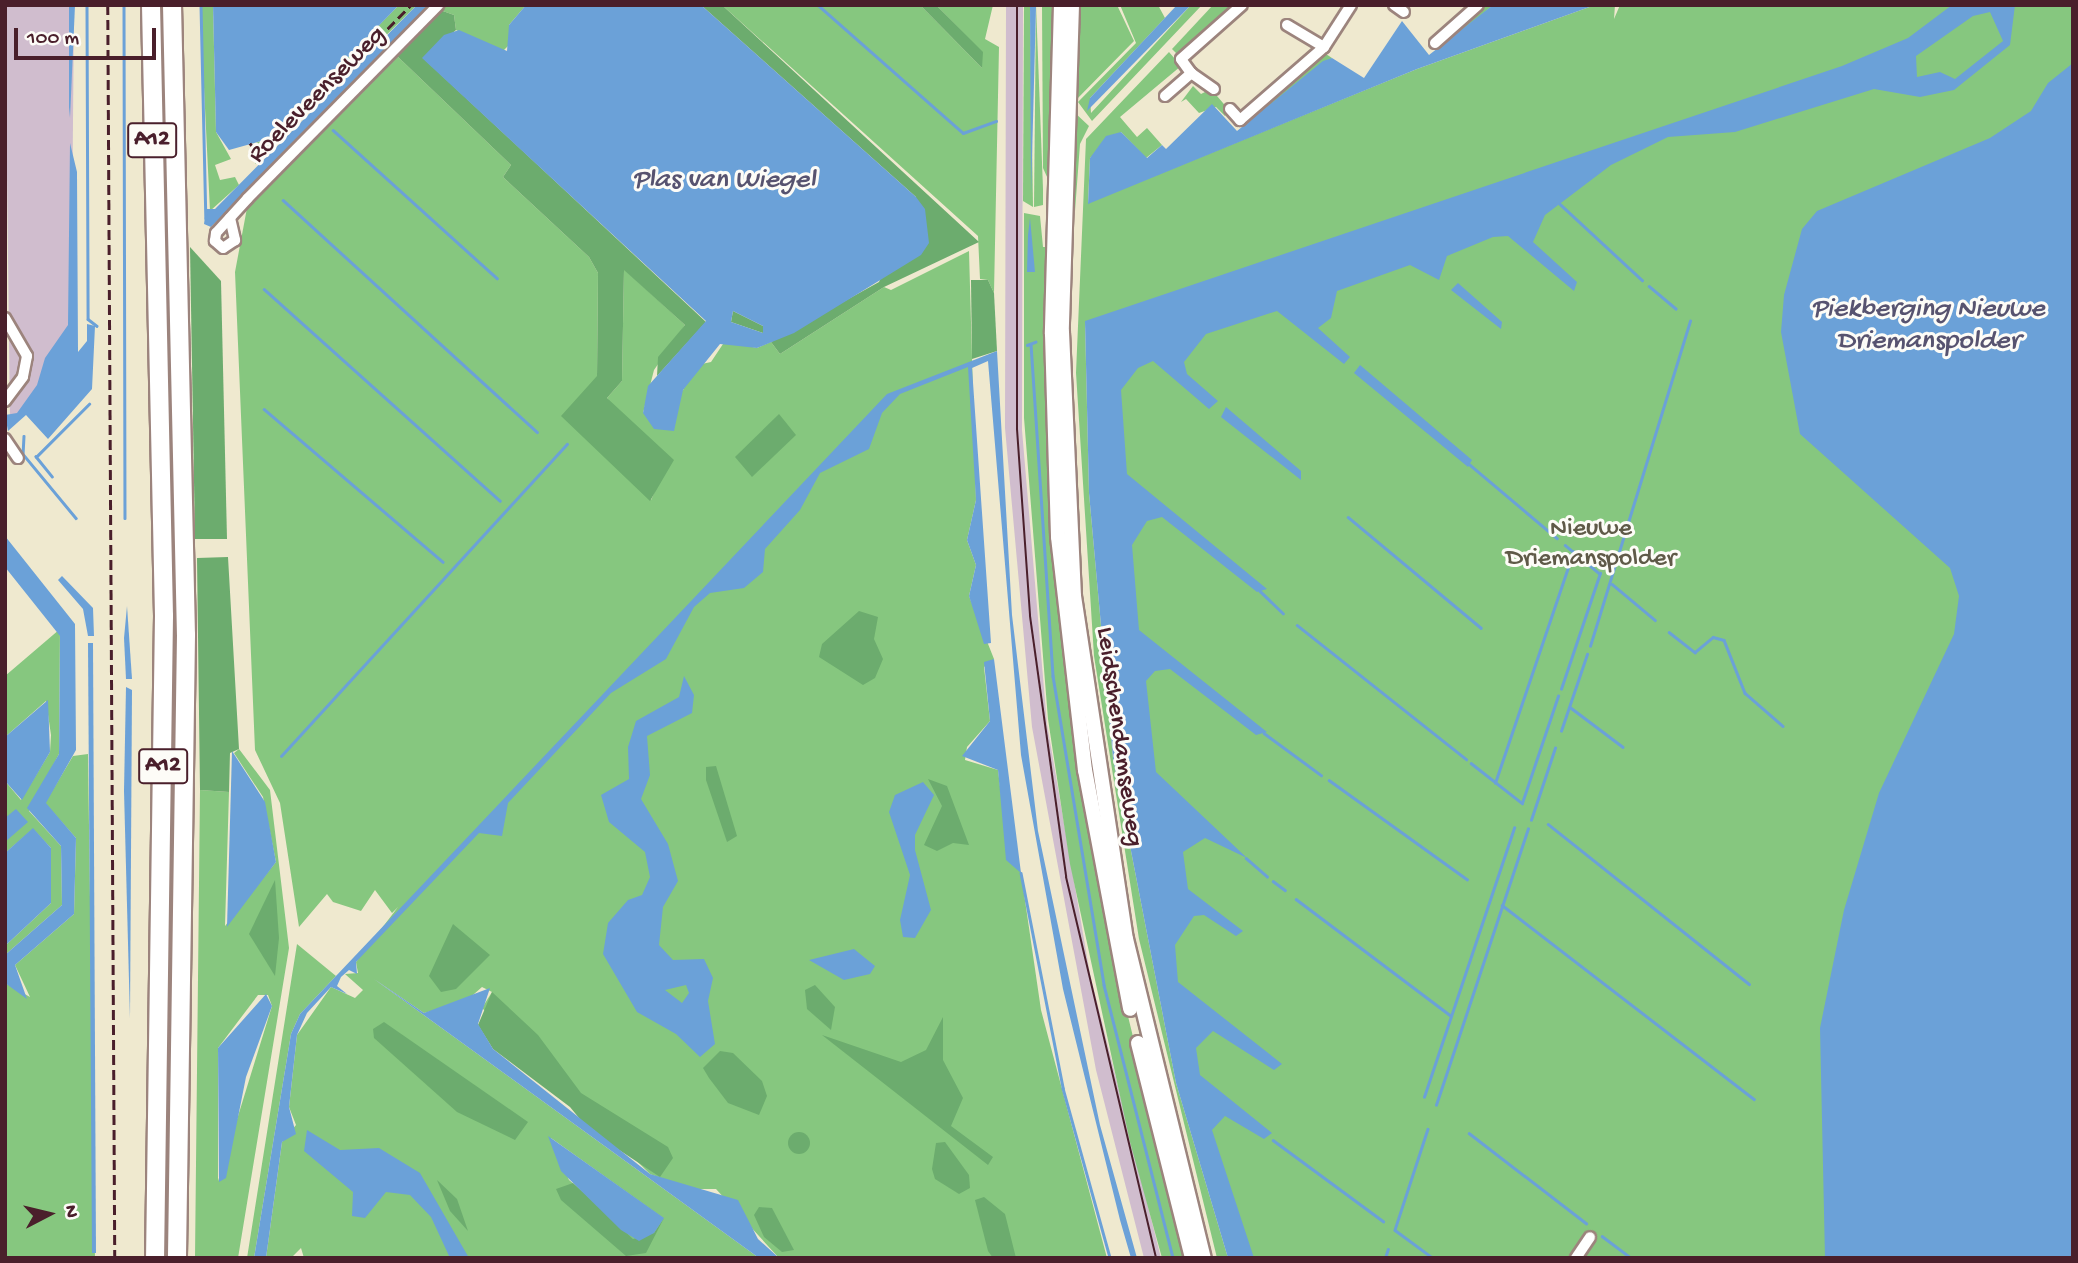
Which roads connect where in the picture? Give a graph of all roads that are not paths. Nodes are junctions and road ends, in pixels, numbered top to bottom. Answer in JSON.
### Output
{"nodes":[{"id":1,"x":151,"y":5,"type":"edge"},
{"id":2,"x":172,"y":5,"type":"edge"},
{"id":3,"x":438,"y":5,"type":"edge"},
{"id":4,"x":1061,"y":5,"type":"edge"},
{"id":5,"x":1072,"y":5,"type":"edge"},
{"id":6,"x":1242,"y":5,"type":"edge"},
{"id":7,"x":1351,"y":5,"type":"edge"},
{"id":8,"x":1394,"y":5,"type":"edge"},
{"id":9,"x":1478,"y":5,"type":"edge"},
{"id":10,"x":1404,"y":12,"type":"dead end"},
{"id":11,"x":1287,"y":25,"type":"dead end"},
{"id":12,"x":1435,"y":43,"type":"dead end"},
{"id":13,"x":1324,"y":47,"type":"junction"},
{"id":14,"x":1191,"y":73,"type":"junction"},
{"id":15,"x":1214,"y":89,"type":"dead end"},
{"id":16,"x":1165,"y":96,"type":"dead end"},
{"id":17,"x":1230,"y":109,"type":"dead end"},
{"id":18,"x":1060,"y":216,"type":"junction"},
{"id":19,"x":230,"y":218,"type":"dead end"},
{"id":20,"x":5,"y":318,"type":"edge"},
{"id":21,"x":5,"y":401,"type":"edge"},
{"id":22,"x":5,"y":439,"type":"edge"},
{"id":23,"x":18,"y":458,"type":"dead end"},
{"id":24,"x":177,"y":1196,"type":"junction"},
{"id":25,"x":1590,"y":1237,"type":"dead end"},
{"id":26,"x":155,"y":1258,"type":"edge"},
{"id":27,"x":177,"y":1258,"type":"edge"},
{"id":28,"x":183,"y":1258,"type":"edge"},
{"id":29,"x":1192,"y":1258,"type":"edge"},
{"id":30,"x":1204,"y":1258,"type":"edge"},
{"id":31,"x":1576,"y":1258,"type":"edge"}],
"edges":[{"from":1,"to":26,"type":"highway","number":"A12"},
{"from":2,"to":24,"type":"highway","number":"A12"},
{"from":3,"to":19,"type":"street","name":"Roeleveenseweg"},
{"from":4,"to":18,"type":"main road"},
{"from":5,"to":18,"type":"main road"},
{"from":6,"to":14,"type":"street"},
{"from":7,"to":13,"type":"street"},
{"from":8,"to":10,"type":"street"},
{"from":9,"to":12,"type":"street"},
{"from":11,"to":13,"type":"street"},
{"from":13,"to":17,"type":"street"},
{"from":14,"to":15,"type":"street"},
{"from":14,"to":16,"type":"street"},
{"from":18,"to":29,"type":"main road","name":"Leidschendamseweg"},
{"from":18,"to":30,"type":"main road","name":"Leidschendamseweg"},
{"from":20,"to":21,"type":"street"},
{"from":22,"to":23,"type":"street"},
{"from":24,"to":27,"type":"highway","number":"A12"},
{"from":24,"to":28,"type":"highway","number":"A12"},
{"from":25,"to":31,"type":"street"}]}
